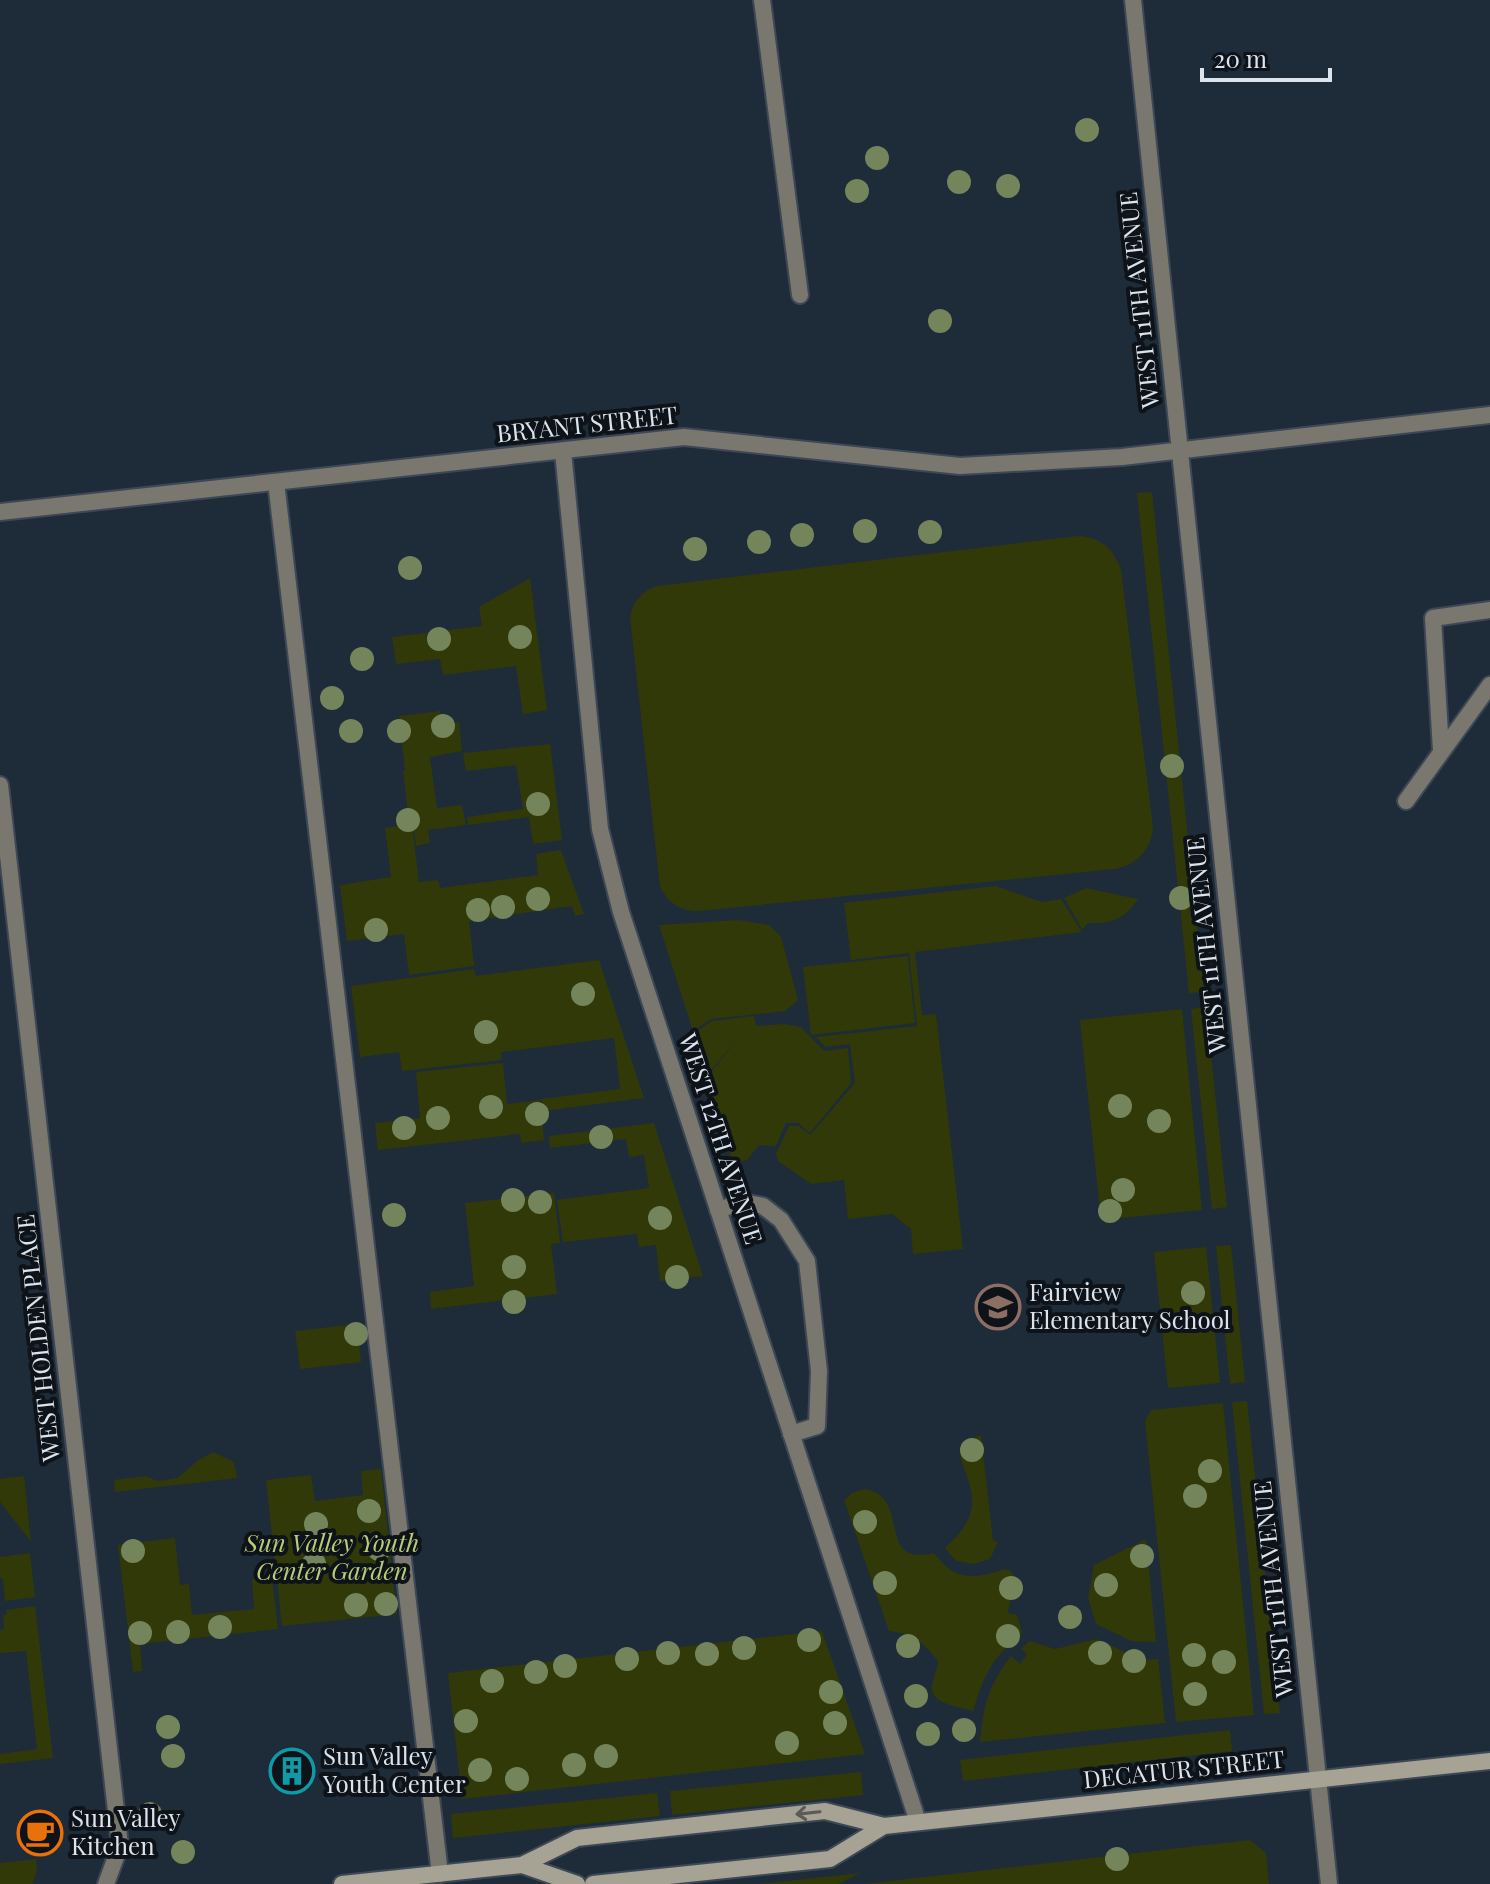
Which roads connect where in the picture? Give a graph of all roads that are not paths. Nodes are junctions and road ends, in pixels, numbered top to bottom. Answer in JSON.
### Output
{"nodes":[{"id":1,"x":762,"y":0,"type":"edge"},
{"id":2,"x":1133,"y":0,"type":"edge"},
{"id":3,"x":800,"y":295,"type":"dead end"},
{"id":4,"x":1490,"y":415,"type":"edge"},
{"id":5,"x":1180,"y":450,"type":"junction"},
{"id":6,"x":563,"y":451,"type":"junction"},
{"id":7,"x":276,"y":482,"type":"junction"},
{"id":8,"x":0,"y":512,"type":"edge"},
{"id":9,"x":1490,"y":610,"type":"edge"},
{"id":10,"x":1490,"y":685,"type":"edge"},
{"id":11,"x":1441,"y":750,"type":"junction"},
{"id":12,"x":0,"y":785,"type":"edge"},
{"id":13,"x":1406,"y":801,"type":"dead end"},
{"id":14,"x":718,"y":1210,"type":"junction"},
{"id":15,"x":791,"y":1434,"type":"junction"},
{"id":16,"x":1490,"y":1761,"type":"edge"},
{"id":17,"x":1318,"y":1780,"type":"junction"},
{"id":18,"x":918,"y":1822,"type":"junction"},
{"id":19,"x":884,"y":1826,"type":"junction"},
{"id":20,"x":522,"y":1865,"type":"junction"},
{"id":21,"x":440,"y":1874,"type":"junction"},
{"id":22,"x":106,"y":1884,"type":"edge"},
{"id":23,"x":342,"y":1884,"type":"edge"},
{"id":24,"x":577,"y":1884,"type":"edge"},
{"id":25,"x":593,"y":1884,"type":"edge"},
{"id":26,"x":1329,"y":1884,"type":"edge"}],
"edges":[{"from":1,"to":3,"type":"street"},
{"from":2,"to":5,"type":"street","name":"WEST 11TH AVENUE"},
{"from":4,"to":5,"type":"street","name":"BRYANT STREET"},
{"from":5,"to":6,"type":"street","name":"BRYANT STREET"},
{"from":5,"to":17,"type":"street","name":"WEST 11TH AVENUE"},
{"from":6,"to":7,"type":"street","name":"BRYANT STREET"},
{"from":6,"to":14,"type":"street","name":"WEST 12TH AVENUE"},
{"from":7,"to":8,"type":"street","name":"BRYANT STREET"},
{"from":7,"to":21,"type":"street"},
{"from":9,"to":11,"type":"street"},
{"from":10,"to":11,"type":"street"},
{"from":11,"to":13,"type":"street"},
{"from":12,"to":22,"type":"street","name":"WEST HOLDEN PLACE"},
{"from":14,"to":15,"type":"street","name":"WEST 12TH AVENUE"},
{"from":14,"to":15,"type":"street"},
{"from":15,"to":18,"type":"street","name":"WEST 12TH AVENUE"},
{"from":16,"to":17,"type":"street","name":"DECATUR STREET"},
{"from":17,"to":18,"type":"street","name":"DECATUR STREET"},
{"from":17,"to":26,"type":"street","name":"WEST 11TH AVENUE"},
{"from":18,"to":19,"type":"street","name":"DECATUR STREET"},
{"from":19,"to":20,"type":"street","name":"DECATUR STREET","one_way":true},
{"from":19,"to":25,"type":"street","name":"DECATUR STREET"},
{"from":20,"to":21,"type":"street","name":"DECATUR STREET"},
{"from":20,"to":24,"type":"street","name":"DECATUR STREET"},
{"from":21,"to":23,"type":"street","name":"DECATUR STREET"}]}
